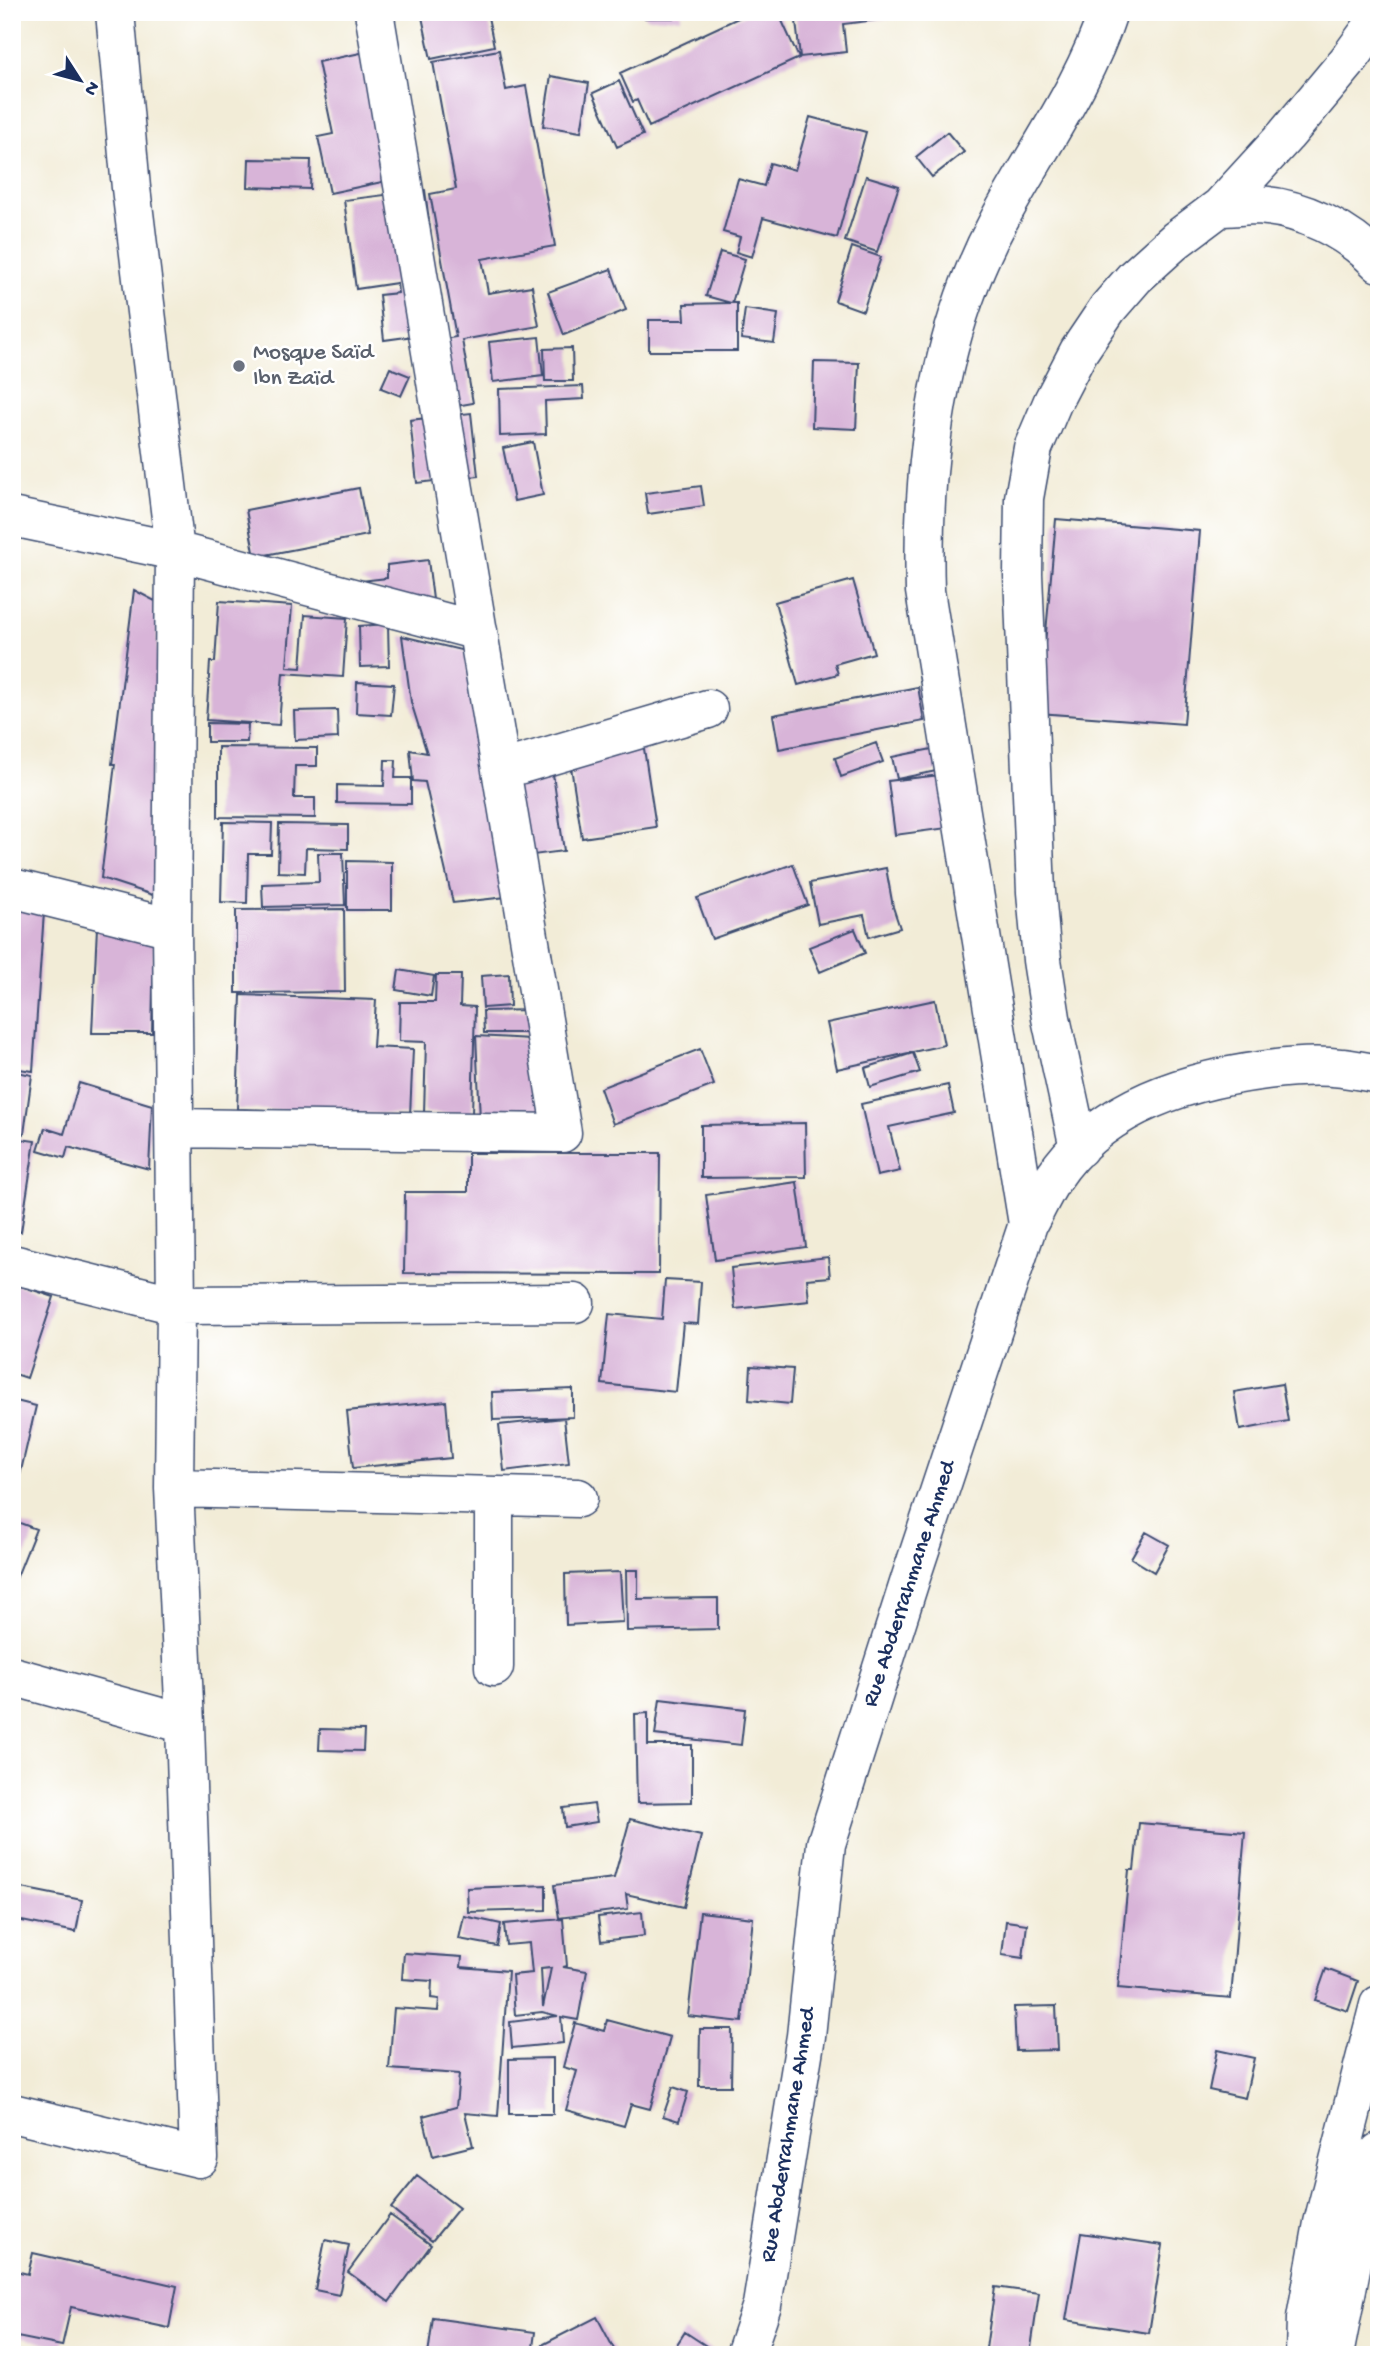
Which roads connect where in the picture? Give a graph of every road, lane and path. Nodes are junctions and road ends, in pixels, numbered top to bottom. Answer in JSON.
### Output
{"nodes":[{"id":1,"x":115,"y":12,"type":"edge"},
{"id":2,"x":374,"y":12,"type":"edge"},
{"id":3,"x":1108,"y":12,"type":"edge"},
{"id":4,"x":1379,"y":18,"type":"edge"},
{"id":5,"x":1220,"y":207,"type":"junction"},
{"id":6,"x":1379,"y":263,"type":"edge"},
{"id":7,"x":12,"y":517,"type":"edge"},
{"id":8,"x":174,"y":551,"type":"junction"},
{"id":9,"x":478,"y":631,"type":"junction"},
{"id":10,"x":708,"y":709,"type":"dead end"},
{"id":11,"x":501,"y":770,"type":"junction"},
{"id":12,"x":12,"y":888,"type":"edge"},
{"id":13,"x":172,"y":928,"type":"junction"},
{"id":14,"x":1379,"y":1074,"type":"edge"},
{"id":15,"x":175,"y":1128,"type":"junction"},
{"id":16,"x":1079,"y":1148,"type":"junction"},
{"id":17,"x":1028,"y":1224,"type":"junction"},
{"id":18,"x":12,"y":1264,"type":"edge"},
{"id":19,"x":575,"y":1303,"type":"dead end"},
{"id":20,"x":176,"y":1305,"type":"junction"},
{"id":21,"x":174,"y":1488,"type":"junction"},
{"id":22,"x":494,"y":1496,"type":"junction"},
{"id":23,"x":579,"y":1498,"type":"dead end"},
{"id":24,"x":495,"y":1667,"type":"dead end"},
{"id":25,"x":12,"y":1676,"type":"edge"},
{"id":26,"x":185,"y":1724,"type":"junction"},
{"id":27,"x":1379,"y":2006,"type":"edge"},
{"id":28,"x":12,"y":2113,"type":"edge"},
{"id":29,"x":1379,"y":2152,"type":"edge"},
{"id":30,"x":744,"y":2355,"type":"edge"},
{"id":31,"x":1305,"y":2355,"type":"edge"},
{"id":32,"x":1334,"y":2355,"type":"edge"}],
"edges":[{"from":1,"to":8,"type":"street"},
{"from":2,"to":9,"type":"street"},
{"from":3,"to":17,"type":"street"},
{"from":4,"to":5,"type":"street"},
{"from":5,"to":6,"type":"street"},
{"from":5,"to":16,"type":"street"},
{"from":7,"to":8,"type":"street"},
{"from":8,"to":9,"type":"street"},
{"from":8,"to":13,"type":"street"},
{"from":9,"to":11,"type":"street"},
{"from":10,"to":11,"type":"street"},
{"from":11,"to":15,"type":"street"},
{"from":12,"to":13,"type":"street"},
{"from":13,"to":15,"type":"street"},
{"from":14,"to":16,"type":"street","name":"Rue Abderrahmane Ahmed"},
{"from":15,"to":20,"type":"street"},
{"from":16,"to":17,"type":"street","name":"Rue Abderrahmane Ahmed"},
{"from":17,"to":30,"type":"street","name":"Rue Abderrahmane Ahmed"},
{"from":18,"to":20,"type":"street"},
{"from":19,"to":20,"type":"street"},
{"from":20,"to":21,"type":"street"},
{"from":21,"to":22,"type":"street"},
{"from":21,"to":26,"type":"street"},
{"from":22,"to":23,"type":"street"},
{"from":22,"to":24,"type":"street"},
{"from":25,"to":26,"type":"street"},
{"from":26,"to":28,"type":"street"},
{"from":27,"to":31,"type":"street"},
{"from":29,"to":32,"type":"street"}]}
